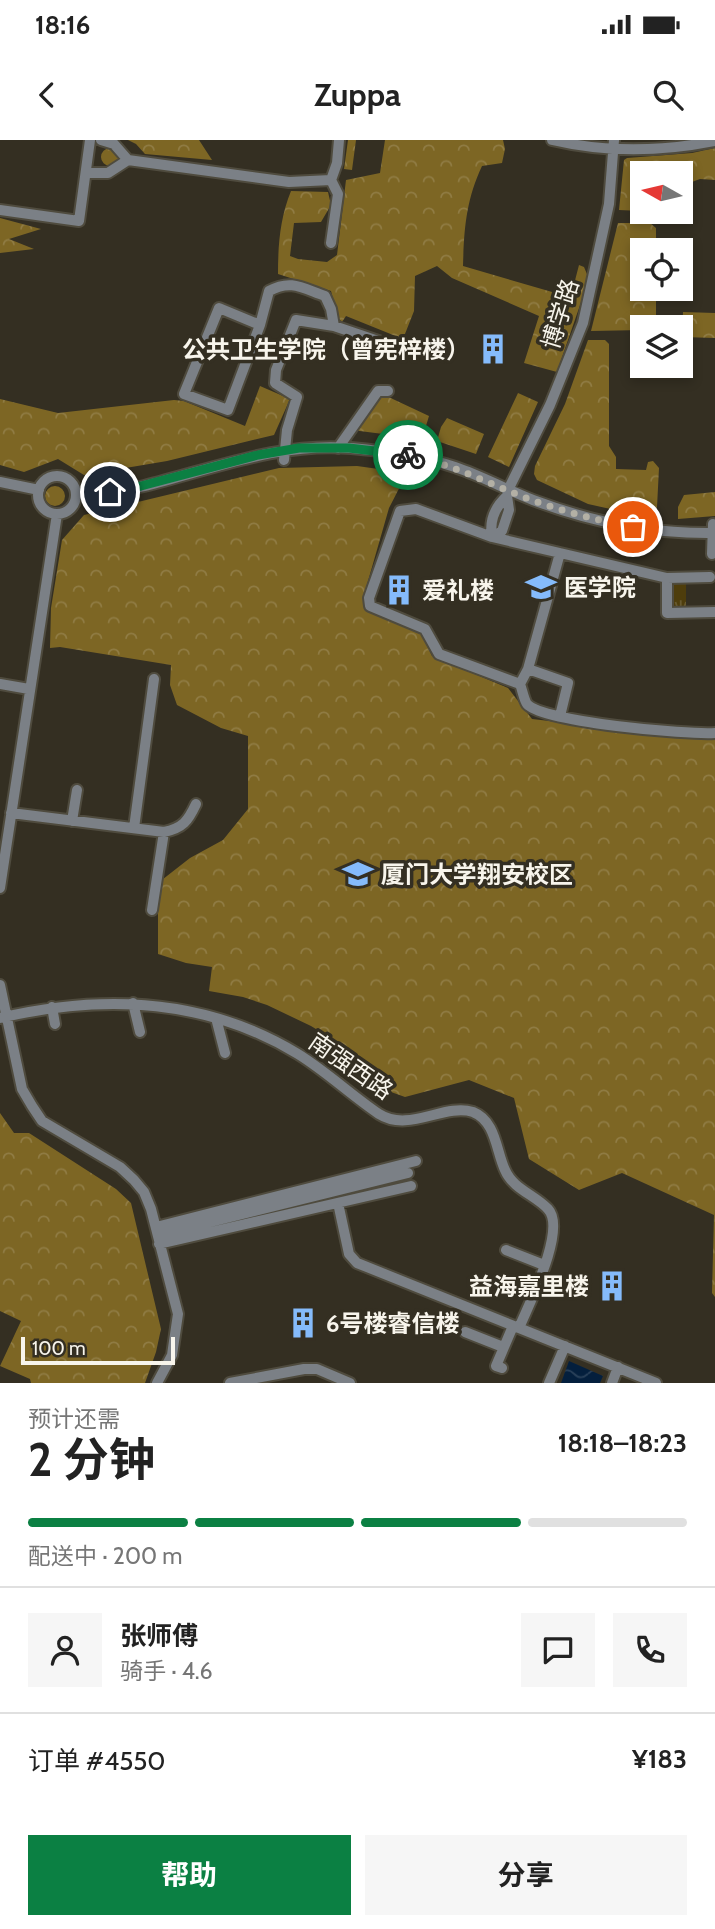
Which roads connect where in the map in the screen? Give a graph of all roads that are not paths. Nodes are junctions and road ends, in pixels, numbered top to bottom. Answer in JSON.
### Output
{"nodes":[{"id":1,"x":90,"y":140,"type":"edge"},
{"id":2,"x":101,"y":140,"type":"edge"},
{"id":3,"x":338,"y":140,"type":"edge"},
{"id":4,"x":552,"y":140,"type":"edge"},
{"id":5,"x":715,"y":141,"type":"edge"},
{"id":6,"x":614,"y":145,"type":"edge"},
{"id":7,"x":128,"y":160,"type":"junction"},
{"id":8,"x":86,"y":173,"type":"junction"},
{"id":9,"x":331,"y":180,"type":"junction"},
{"id":10,"x":0,"y":210,"type":"edge"},
{"id":11,"x":331,"y":243,"type":"dead end"},
{"id":12,"x":260,"y":325,"type":"junction"},
{"id":13,"x":334,"y":326,"type":"junction"},
{"id":14,"x":402,"y":352,"type":"dead end"},
{"id":15,"x":388,"y":391,"type":"dead end"},
{"id":16,"x":338,"y":448,"type":"junction"},
{"id":17,"x":284,"y":456,"type":"junction"},
{"id":18,"x":0,"y":482,"type":"edge"},
{"id":19,"x":39,"y":490,"type":"junction"},
{"id":20,"x":507,"y":493,"type":"junction"},
{"id":21,"x":76,"y":494,"type":"junction"},
{"id":22,"x":57,"y":514,"type":"junction"},
{"id":23,"x":713,"y":530,"type":"edge"},
{"id":24,"x":492,"y":537,"type":"junction"},
{"id":25,"x":560,"y":553,"type":"junction"},
{"id":26,"x":713,"y":577,"type":"edge"},
{"id":27,"x":667,"y":578,"type":"junction"},
{"id":28,"x":715,"y":612,"type":"edge"},
{"id":29,"x":528,"y":669,"type":"junction"},
{"id":30,"x":154,"y":679,"type":"dead end"},
{"id":31,"x":0,"y":684,"type":"edge"},
{"id":32,"x":520,"y":684,"type":"junction"},
{"id":33,"x":29,"y":689,"type":"junction"},
{"id":34,"x":560,"y":716,"type":"junction"},
{"id":35,"x":715,"y":733,"type":"edge"},
{"id":36,"x":77,"y":790,"type":"dead end"},
{"id":37,"x":196,"y":804,"type":"dead end"},
{"id":38,"x":11,"y":813,"type":"junction"},
{"id":39,"x":72,"y":821,"type":"junction"},
{"id":40,"x":134,"y":828,"type":"junction"},
{"id":41,"x":164,"y":832,"type":"junction"},
{"id":42,"x":4,"y":835,"type":"edge"},
{"id":43,"x":0,"y":888,"type":"edge"},
{"id":44,"x":152,"y":910,"type":"dead end"},
{"id":45,"x":0,"y":985,"type":"edge"},
{"id":46,"x":133,"y":1003,"type":"junction"},
{"id":47,"x":52,"y":1007,"type":"junction"},
{"id":48,"x":4,"y":1017,"type":"edge"},
{"id":49,"x":216,"y":1018,"type":"junction"},
{"id":50,"x":55,"y":1024,"type":"dead end"},
{"id":51,"x":140,"y":1032,"type":"dead end"},
{"id":52,"x":225,"y":1053,"type":"dead end"},
{"id":53,"x":416,"y":1161,"type":"dead end"},
{"id":54,"x":408,"y":1173,"type":"dead end"},
{"id":55,"x":411,"y":1186,"type":"dead end"},
{"id":56,"x":330,"y":1201,"type":"junction"},
{"id":57,"x":158,"y":1235,"type":"junction"},
{"id":58,"x":506,"y":1250,"type":"dead end"},
{"id":59,"x":544,"y":1265,"type":"junction"},
{"id":60,"x":516,"y":1327,"type":"junction"},
{"id":61,"x":465,"y":1332,"type":"dead end"},
{"id":62,"x":565,"y":1346,"type":"junction"},
{"id":63,"x":503,"y":1348,"type":"junction"},
{"id":64,"x":618,"y":1367,"type":"junction"},
{"id":65,"x":502,"y":1368,"type":"dead end"},
{"id":66,"x":157,"y":1383,"type":"edge"},
{"id":67,"x":230,"y":1383,"type":"edge"},
{"id":68,"x":350,"y":1383,"type":"edge"},
{"id":69,"x":550,"y":1383,"type":"edge"},
{"id":70,"x":612,"y":1383,"type":"edge"},
{"id":71,"x":656,"y":1383,"type":"edge"}],
"edges":[{"from":1,"to":8,"type":"street"},
{"from":2,"to":7,"type":"street"},
{"from":3,"to":9,"type":"street"},
{"from":4,"to":6,"type":"street"},
{"from":5,"to":6,"type":"street"},
{"from":6,"to":20,"type":"street","name":"博学路"},
{"from":7,"to":8,"type":"street"},
{"from":7,"to":9,"type":"street"},
{"from":8,"to":10,"type":"street"},
{"from":9,"to":11,"type":"street"},
{"from":12,"to":12,"type":"street"},
{"from":12,"to":13,"type":"street"},
{"from":13,"to":14,"type":"street"},
{"from":13,"to":17,"type":"street"},
{"from":15,"to":16,"type":"street"},
{"from":16,"to":17,"type":"street"},
{"from":16,"to":20,"type":"street"},
{"from":17,"to":21,"type":"street"},
{"from":18,"to":19,"type":"street"},
{"from":19,"to":21,"type":"street"},
{"from":19,"to":22,"type":"street"},
{"from":20,"to":23,"type":"street"},
{"from":20,"to":24,"type":"street"},
{"from":21,"to":22,"type":"street"},
{"from":22,"to":33,"type":"street"},
{"from":23,"to":26,"type":"street"},
{"from":24,"to":25,"type":"street"},
{"from":24,"to":32,"type":"street"},
{"from":25,"to":27,"type":"street"},
{"from":25,"to":29,"type":"street"},
{"from":26,"to":27,"type":"street"},
{"from":27,"to":28,"type":"street"},
{"from":29,"to":32,"type":"street"},
{"from":29,"to":34,"type":"street"},
{"from":30,"to":40,"type":"street"},
{"from":31,"to":33,"type":"street"},
{"from":32,"to":34,"type":"street"},
{"from":33,"to":38,"type":"street"},
{"from":34,"to":35,"type":"street"},
{"from":36,"to":39,"type":"street"},
{"from":37,"to":41,"type":"street"},
{"from":38,"to":39,"type":"street"},
{"from":38,"to":42,"type":"street"},
{"from":39,"to":40,"type":"street"},
{"from":40,"to":41,"type":"street"},
{"from":41,"to":44,"type":"street"},
{"from":42,"to":43,"type":"street"},
{"from":45,"to":48,"type":"street"},
{"from":46,"to":47,"type":"street","name":"南强西路"},
{"from":46,"to":49,"type":"street","name":"南强西路"},
{"from":46,"to":51,"type":"street"},
{"from":47,"to":48,"type":"street","name":"南强西路"},
{"from":47,"to":50,"type":"street"},
{"from":48,"to":57,"type":"street"},
{"from":49,"to":52,"type":"street"},
{"from":49,"to":59,"type":"street","name":"南强西路"},
{"from":53,"to":57,"type":"street"},
{"from":54,"to":56,"type":"street"},
{"from":55,"to":56,"type":"street"},
{"from":56,"to":57,"type":"street"},
{"from":56,"to":60,"type":"street"},
{"from":57,"to":66,"type":"street"},
{"from":58,"to":59,"type":"street"},
{"from":59,"to":60,"type":"street","name":"南强西路"},
{"from":60,"to":62,"type":"street"},
{"from":60,"to":63,"type":"street","name":"南强西路"},
{"from":61,"to":63,"type":"street"},
{"from":62,"to":64,"type":"street"},
{"from":62,"to":69,"type":"street"},
{"from":63,"to":65,"type":"street"},
{"from":64,"to":70,"type":"street"},
{"from":64,"to":71,"type":"street"},
{"from":67,"to":68,"type":"street"}]}
